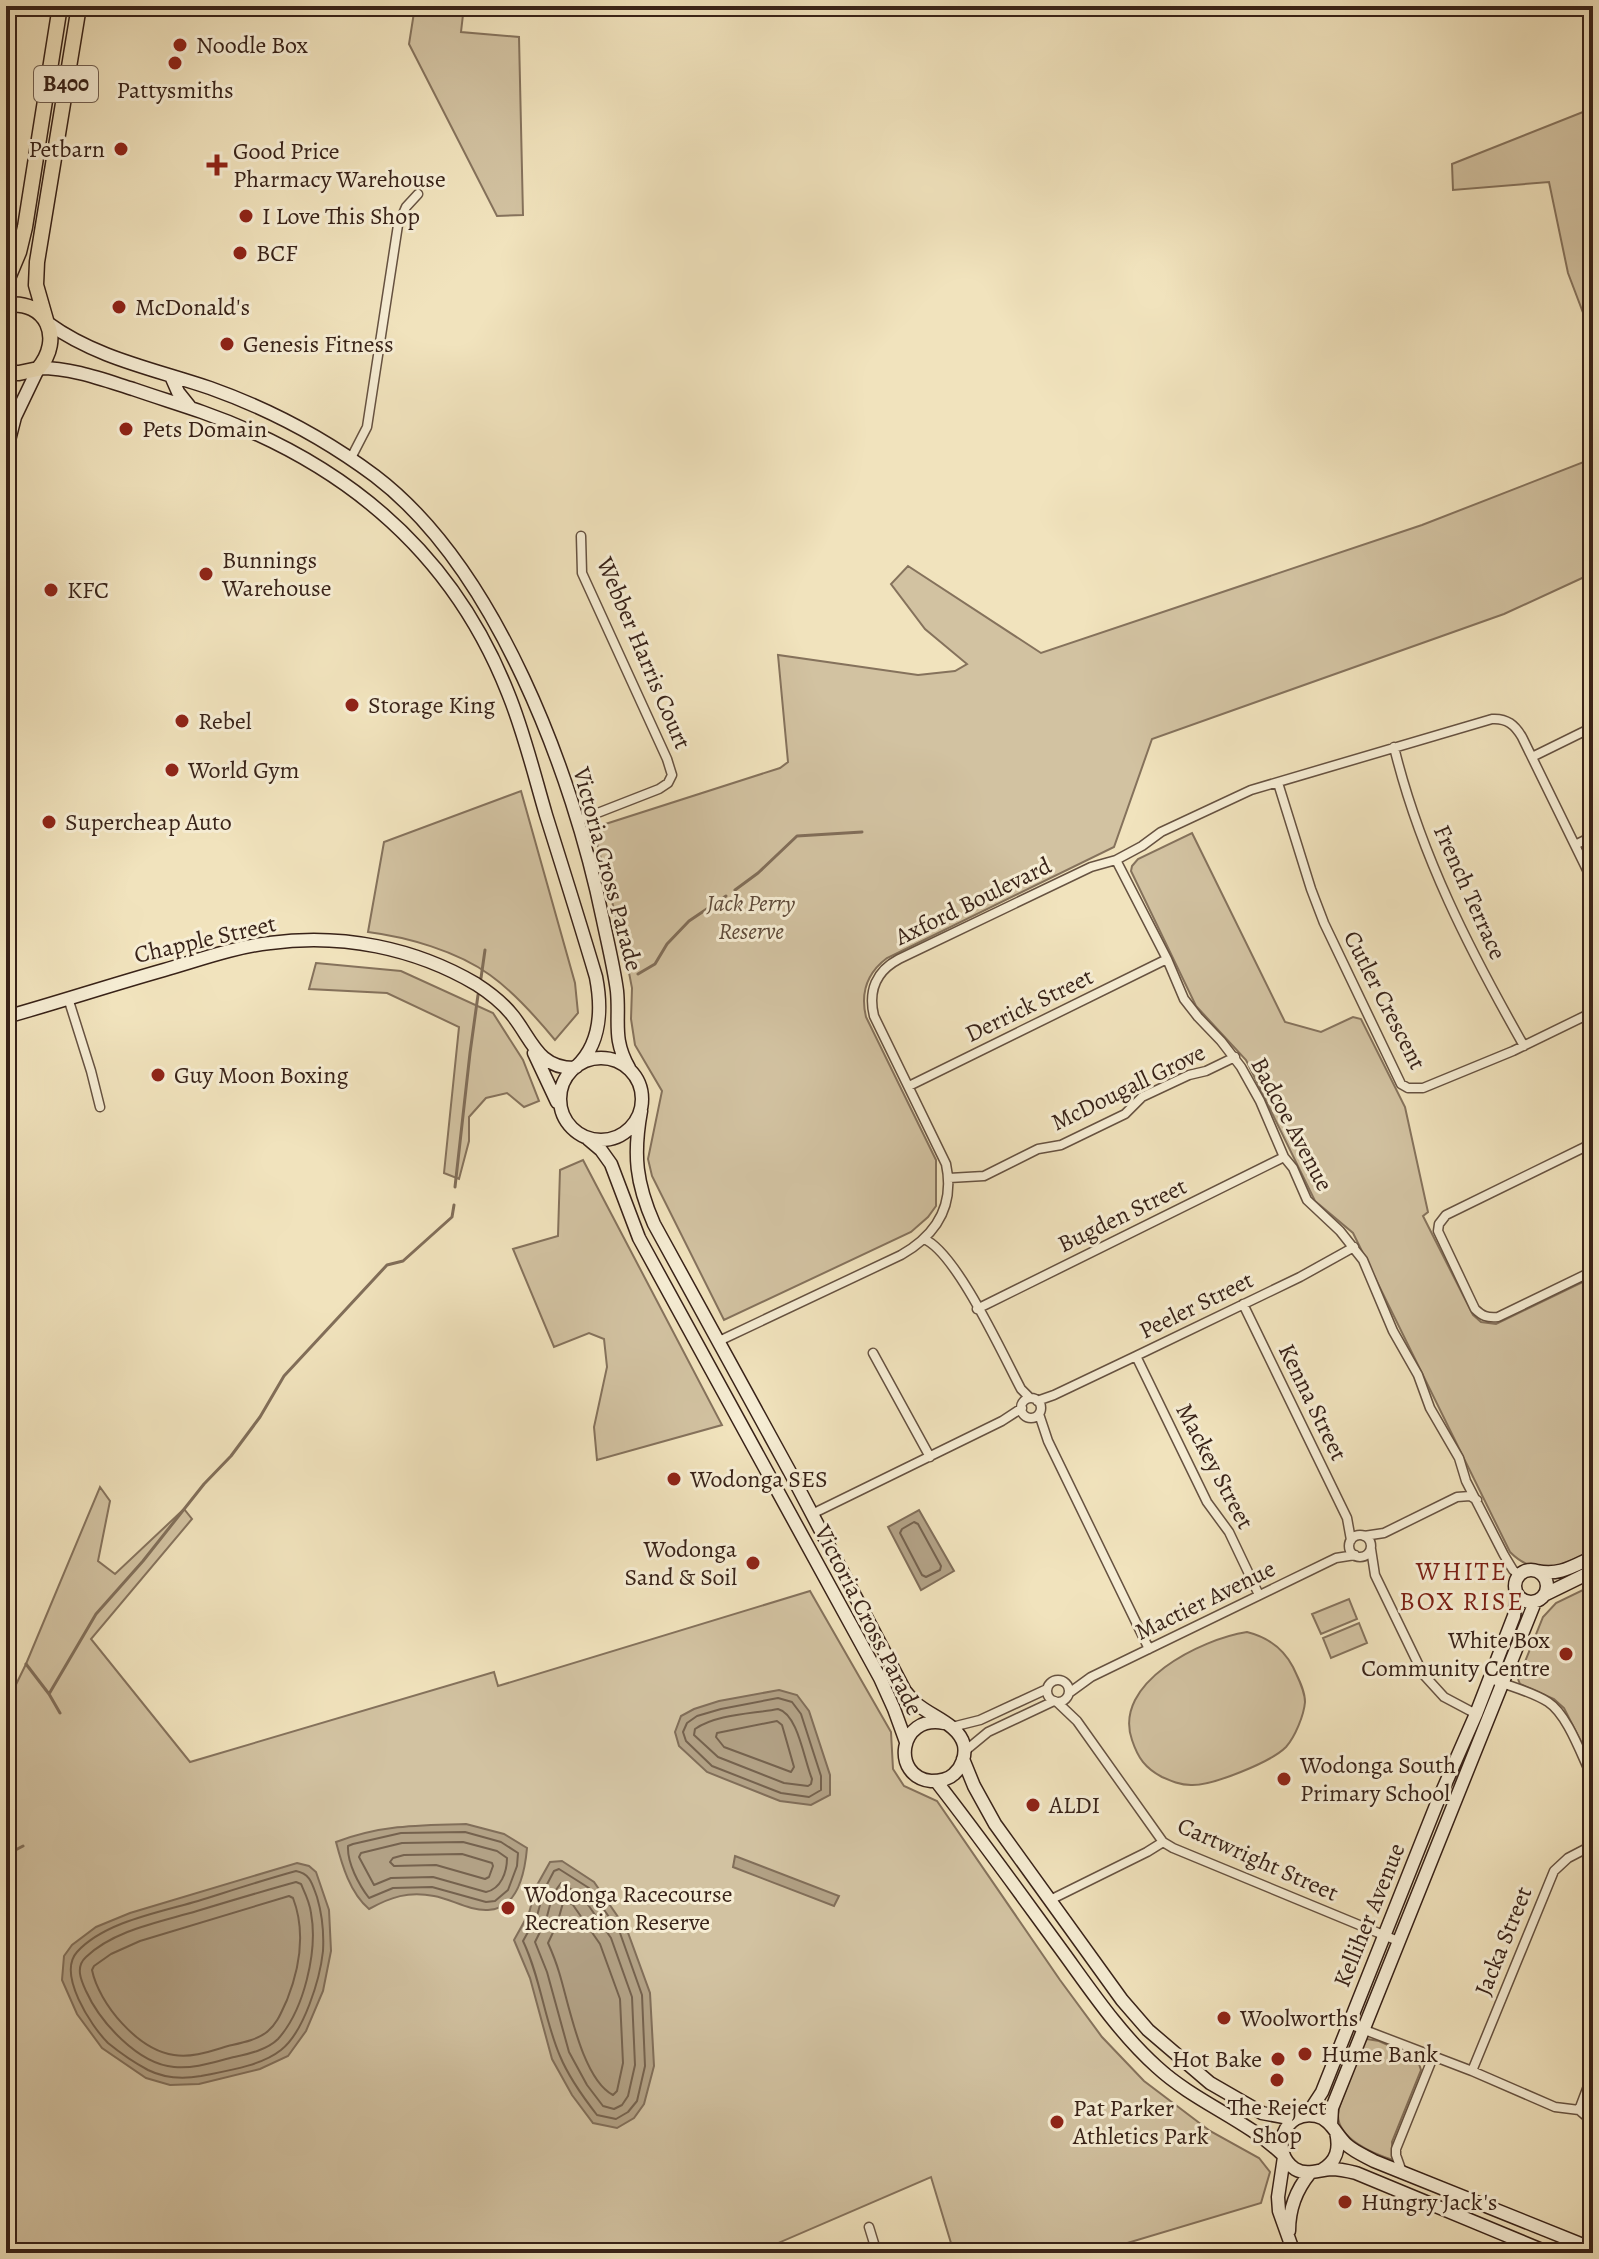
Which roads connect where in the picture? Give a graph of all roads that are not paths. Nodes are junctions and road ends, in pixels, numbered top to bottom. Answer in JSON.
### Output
{"nodes":[{"id":1,"x":60,"y":6,"type":"edge"},
{"id":2,"x":79,"y":6,"type":"edge"},
{"id":3,"x":418,"y":194,"type":"dead end"},
{"id":4,"x":6,"y":283,"type":"edge"},
{"id":5,"x":6,"y":305,"type":"edge"},
{"id":6,"x":47,"y":321,"type":"junction"},
{"id":7,"x":141,"y":367,"type":"junction"},
{"id":8,"x":38,"y":369,"type":"junction"},
{"id":9,"x":6,"y":373,"type":"edge"},
{"id":10,"x":171,"y":376,"type":"junction"},
{"id":11,"x":166,"y":400,"type":"junction"},
{"id":12,"x":190,"y":407,"type":"junction"},
{"id":13,"x":296,"y":425,"type":"junction"},
{"id":14,"x":283,"y":447,"type":"junction"},
{"id":15,"x":6,"y":452,"type":"edge"},
{"id":16,"x":351,"y":458,"type":"junction"},
{"id":17,"x":581,"y":536,"type":"dead end"},
{"id":18,"x":1593,"y":727,"type":"edge"},
{"id":19,"x":1394,"y":747,"type":"junction"},
{"id":20,"x":1532,"y":757,"type":"junction"},
{"id":21,"x":1278,"y":783,"type":"junction"},
{"id":22,"x":577,"y":821,"type":"junction"},
{"id":23,"x":1593,"y":836,"type":"edge"},
{"id":24,"x":1575,"y":845,"type":"junction"},
{"id":25,"x":1116,"y":860,"type":"junction"},
{"id":26,"x":1593,"y":882,"type":"edge"},
{"id":27,"x":1167,"y":959,"type":"junction"},
{"id":28,"x":68,"y":998,"type":"junction"},
{"id":29,"x":1593,"y":1012,"type":"edge"},
{"id":30,"x":6,"y":1017,"type":"edge"},
{"id":31,"x":530,"y":1042,"type":"junction"},
{"id":32,"x":1524,"y":1046,"type":"junction"},
{"id":33,"x":1235,"y":1057,"type":"junction"},
{"id":34,"x":575,"y":1068,"type":"junction"},
{"id":35,"x":629,"y":1068,"type":"junction"},
{"id":36,"x":909,"y":1086,"type":"junction"},
{"id":37,"x":558,"y":1104,"type":"junction"},
{"id":38,"x":100,"y":1107,"type":"dead end"},
{"id":39,"x":641,"y":1111,"type":"junction"},
{"id":40,"x":588,"y":1139,"type":"junction"},
{"id":41,"x":1593,"y":1143,"type":"edge"},
{"id":42,"x":1284,"y":1157,"type":"junction"},
{"id":43,"x":949,"y":1178,"type":"junction"},
{"id":44,"x":924,"y":1239,"type":"junction"},
{"id":45,"x":1354,"y":1247,"type":"junction"},
{"id":46,"x":1593,"y":1271,"type":"edge"},
{"id":47,"x":1243,"y":1304,"type":"junction"},
{"id":48,"x":977,"y":1309,"type":"junction"},
{"id":49,"x":719,"y":1341,"type":"junction"},
{"id":50,"x":701,"y":1352,"type":"junction"},
{"id":51,"x":873,"y":1353,"type":"dead end"},
{"id":52,"x":1136,"y":1356,"type":"junction"},
{"id":53,"x":1031,"y":1408,"type":"junction"},
{"id":54,"x":930,"y":1457,"type":"junction"},
{"id":55,"x":791,"y":1474,"type":"junction"},
{"id":56,"x":773,"y":1484,"type":"junction"},
{"id":57,"x":1477,"y":1500,"type":"junction"},
{"id":58,"x":812,"y":1514,"type":"junction"},
{"id":59,"x":1347,"y":1518,"type":"junction"},
{"id":60,"x":1384,"y":1533,"type":"junction"},
{"id":61,"x":1363,"y":1535,"type":"junction"},
{"id":62,"x":1350,"y":1543,"type":"junction"},
{"id":63,"x":1371,"y":1548,"type":"junction"},
{"id":64,"x":1357,"y":1556,"type":"junction"},
{"id":65,"x":1336,"y":1558,"type":"junction"},
{"id":66,"x":1592,"y":1564,"type":"edge"},
{"id":67,"x":1537,"y":1571,"type":"junction"},
{"id":68,"x":1375,"y":1575,"type":"junction"},
{"id":69,"x":1519,"y":1575,"type":"junction"},
{"id":70,"x":1259,"y":1595,"type":"junction"},
{"id":71,"x":1517,"y":1595,"type":"junction"},
{"id":72,"x":1540,"y":1598,"type":"junction"},
{"id":73,"x":1149,"y":1649,"type":"junction"},
{"id":74,"x":1091,"y":1677,"type":"junction"},
{"id":75,"x":1489,"y":1678,"type":"junction"},
{"id":76,"x":1063,"y":1681,"type":"junction"},
{"id":77,"x":1502,"y":1683,"type":"junction"},
{"id":78,"x":1047,"y":1689,"type":"junction"},
{"id":79,"x":1069,"y":1694,"type":"junction"},
{"id":80,"x":1055,"y":1701,"type":"junction"},
{"id":81,"x":1476,"y":1714,"type":"junction"},
{"id":82,"x":1077,"y":1721,"type":"junction"},
{"id":83,"x":948,"y":1725,"type":"junction"},
{"id":84,"x":906,"y":1742,"type":"junction"},
{"id":85,"x":964,"y":1755,"type":"junction"},
{"id":86,"x":1593,"y":1779,"type":"edge"},
{"id":87,"x":936,"y":1781,"type":"junction"},
{"id":88,"x":1163,"y":1842,"type":"junction"},
{"id":89,"x":1593,"y":1845,"type":"edge"},
{"id":90,"x":1050,"y":1900,"type":"junction"},
{"id":91,"x":1384,"y":1935,"type":"junction"},
{"id":92,"x":1398,"y":1941,"type":"junction"},
{"id":93,"x":1349,"y":2024,"type":"junction"},
{"id":94,"x":1363,"y":2029,"type":"junction"},
{"id":95,"x":1433,"y":2057,"type":"junction"},
{"id":96,"x":1472,"y":2071,"type":"junction"},
{"id":97,"x":1593,"y":2073,"type":"edge"},
{"id":98,"x":1579,"y":2110,"type":"junction"},
{"id":99,"x":1301,"y":2117,"type":"junction"},
{"id":100,"x":1593,"y":2122,"type":"edge"},
{"id":101,"x":1333,"y":2128,"type":"junction"},
{"id":102,"x":1283,"y":2156,"type":"junction"},
{"id":103,"x":1314,"y":2172,"type":"junction"},
{"id":104,"x":1402,"y":2172,"type":"junction"},
{"id":105,"x":869,"y":2227,"type":"dead end"},
{"id":106,"x":1288,"y":2234,"type":"junction"},
{"id":107,"x":1593,"y":2249,"type":"edge"},
{"id":108,"x":877,"y":2253,"type":"edge"},
{"id":109,"x":1294,"y":2253,"type":"edge"},
{"id":110,"x":1549,"y":2253,"type":"edge"}],
"edges":[{"from":1,"to":4,"type":"main road","number":"B400"},
{"from":2,"to":6,"type":"main road","number":"B400"},
{"from":3,"to":16,"type":"street"},
{"from":5,"to":6,"type":"main road"},
{"from":6,"to":7,"type":"main road","name":"Victoria Cross Parade"},
{"from":6,"to":8,"type":"main road","number":"B400"},
{"from":7,"to":10,"type":"main road","name":"Victoria Cross Parade"},
{"from":7,"to":11,"type":"main road"},
{"from":8,"to":9,"type":"main road"},
{"from":8,"to":11,"type":"main road","name":"Victoria Cross Parade"},
{"from":8,"to":15,"type":"main road"},
{"from":10,"to":12,"type":"main road"},
{"from":10,"to":13,"type":"main road","name":"Victoria Cross Parade"},
{"from":11,"to":12,"type":"main road","name":"Victoria Cross Parade"},
{"from":12,"to":14,"type":"main road","name":"Victoria Cross Parade"},
{"from":13,"to":14,"type":"main road"},
{"from":13,"to":16,"type":"main road","name":"Victoria Cross Parade"},
{"from":14,"to":34,"type":"main road","name":"Victoria Cross Parade"},
{"from":16,"to":22,"type":"main road","name":"Victoria Cross Parade"},
{"from":17,"to":22,"type":"street","name":"Webber Harris Court"},
{"from":18,"to":20,"type":"street"},
{"from":19,"to":20,"type":"street","name":"Axford Boulevard"},
{"from":19,"to":21,"type":"street","name":"Axford Boulevard"},
{"from":19,"to":32,"type":"street","name":"French Terrace"},
{"from":20,"to":24,"type":"street"},
{"from":21,"to":25,"type":"street","name":"Axford Boulevard"},
{"from":21,"to":32,"type":"street","name":"Cutler Crescent"},
{"from":22,"to":35,"type":"main road","name":"Victoria Cross Parade"},
{"from":23,"to":24,"type":"street"},
{"from":24,"to":26,"type":"street"},
{"from":25,"to":27,"type":"street","name":"Badcoe Avenue"},
{"from":25,"to":36,"type":"street","name":"Axford Boulevard"},
{"from":27,"to":33,"type":"street","name":"Badcoe Avenue"},
{"from":27,"to":36,"type":"street","name":"Derrick Street"},
{"from":28,"to":30,"type":"main road","name":"Chapple Street"},
{"from":28,"to":31,"type":"main road","name":"Chapple Street"},
{"from":28,"to":38,"type":"street"},
{"from":29,"to":32,"type":"street","name":"Cutler Crescent"},
{"from":31,"to":34,"type":"main road","name":"Chapple Street"},
{"from":31,"to":37,"type":"main road","name":"Chapple Street"},
{"from":33,"to":42,"type":"street","name":"Badcoe Avenue"},
{"from":33,"to":43,"type":"street","name":"McDougall Grove"},
{"from":34,"to":35,"type":"main road"},
{"from":34,"to":37,"type":"main road"},
{"from":35,"to":39,"type":"main road"},
{"from":36,"to":43,"type":"street","name":"Axford Boulevard"},
{"from":37,"to":40,"type":"main road"},
{"from":39,"to":40,"type":"main road"},
{"from":39,"to":49,"type":"main road","name":"Victoria Cross Parade"},
{"from":40,"to":50,"type":"main road","name":"Victoria Cross Parade"},
{"from":41,"to":46,"type":"street"},
{"from":42,"to":45,"type":"street","name":"Badcoe Avenue"},
{"from":42,"to":48,"type":"street","name":"Bugden Street"},
{"from":43,"to":44,"type":"street"},
{"from":44,"to":48,"type":"street"},
{"from":44,"to":49,"type":"street"},
{"from":45,"to":47,"type":"street","name":"Peeler Street"},
{"from":45,"to":57,"type":"street","name":"Badcoe Avenue"},
{"from":47,"to":52,"type":"street","name":"Peeler Street"},
{"from":47,"to":59,"type":"street","name":"Kenna Street"},
{"from":48,"to":53,"type":"street"},
{"from":49,"to":50,"type":"main road"},
{"from":49,"to":55,"type":"main road","name":"Victoria Cross Parade"},
{"from":50,"to":56,"type":"main road","name":"Victoria Cross Parade"},
{"from":51,"to":54,"type":"street"},
{"from":52,"to":53,"type":"street","name":"Peeler Street"},
{"from":52,"to":70,"type":"street","name":"Mackey Street"},
{"from":53,"to":54,"type":"street","name":"Peeler Street"},
{"from":53,"to":73,"type":"street"},
{"from":54,"to":58,"type":"street","name":"Peeler Street"},
{"from":55,"to":56,"type":"main road"},
{"from":55,"to":58,"type":"main road","name":"Victoria Cross Parade"},
{"from":56,"to":84,"type":"main road","name":"Victoria Cross Parade"},
{"from":57,"to":60,"type":"street"},
{"from":57,"to":69,"type":"street","name":"Badcoe Avenue"},
{"from":58,"to":83,"type":"main road","name":"Victoria Cross Parade"},
{"from":59,"to":61,"type":"street","name":"Kenna Street"},
{"from":59,"to":62,"type":"street","name":"Kenna Street"},
{"from":60,"to":61,"type":"street"},
{"from":60,"to":63,"type":"street"},
{"from":61,"to":62,"type":"street"},
{"from":61,"to":63,"type":"street"},
{"from":62,"to":64,"type":"street"},
{"from":62,"to":65,"type":"street","name":"Mactier Avenue"},
{"from":63,"to":64,"type":"street"},
{"from":63,"to":68,"type":"street"},
{"from":64,"to":65,"type":"street","name":"Mactier Avenue"},
{"from":64,"to":68,"type":"street"},
{"from":65,"to":70,"type":"street","name":"Mactier Avenue"},
{"from":66,"to":67,"type":"main road"},
{"from":66,"to":72,"type":"main road"},
{"from":67,"to":69,"type":"main road"},
{"from":67,"to":72,"type":"main road"},
{"from":68,"to":81,"type":"street"},
{"from":69,"to":71,"type":"main road"},
{"from":70,"to":73,"type":"street","name":"Mactier Avenue"},
{"from":71,"to":72,"type":"main road"},
{"from":71,"to":75,"type":"main road","name":"Kelliher Avenue"},
{"from":72,"to":77,"type":"main road","name":"Kelliher Avenue"},
{"from":73,"to":74,"type":"street","name":"Mactier Avenue"},
{"from":74,"to":76,"type":"street","name":"Mactier Avenue"},
{"from":74,"to":79,"type":"street","name":"Mactier Avenue"},
{"from":75,"to":77,"type":"street"},
{"from":75,"to":81,"type":"main road","name":"Kelliher Avenue"},
{"from":76,"to":78,"type":"street"},
{"from":76,"to":79,"type":"street"},
{"from":77,"to":86,"type":"street"},
{"from":77,"to":92,"type":"main road","name":"Kelliher Avenue"},
{"from":78,"to":80,"type":"street"},
{"from":78,"to":83,"type":"street"},
{"from":79,"to":80,"type":"street"},
{"from":79,"to":82,"type":"street","name":"Cartwright Street"},
{"from":80,"to":82,"type":"street","name":"Cartwright Street"},
{"from":80,"to":85,"type":"street"},
{"from":81,"to":91,"type":"main road","name":"Kelliher Avenue"},
{"from":82,"to":88,"type":"street","name":"Cartwright Street"},
{"from":83,"to":84,"type":"main road"},
{"from":83,"to":85,"type":"main road"},
{"from":84,"to":87,"type":"main road"},
{"from":85,"to":87,"type":"main road"},
{"from":85,"to":90,"type":"main road"},
{"from":87,"to":102,"type":"main road"},
{"from":88,"to":90,"type":"street"},
{"from":88,"to":91,"type":"street","name":"Cartwright Street"},
{"from":89,"to":96,"type":"street","name":"Jacka Street"},
{"from":90,"to":99,"type":"main road"},
{"from":91,"to":92,"type":"street","name":"Cartwright Street"},
{"from":91,"to":93,"type":"main road","name":"Kelliher Avenue"},
{"from":92,"to":94,"type":"main road","name":"Kelliher Avenue"},
{"from":93,"to":94,"type":"street"},
{"from":93,"to":99,"type":"main road","name":"Kelliher Avenue"},
{"from":94,"to":95,"type":"street"},
{"from":94,"to":101,"type":"main road","name":"Kelliher Avenue"},
{"from":95,"to":96,"type":"street"},
{"from":95,"to":104,"type":"street"},
{"from":96,"to":98,"type":"street"},
{"from":97,"to":98,"type":"street"},
{"from":98,"to":100,"type":"street"},
{"from":99,"to":101,"type":"main road"},
{"from":99,"to":102,"type":"main road"},
{"from":101,"to":103,"type":"main road"},
{"from":101,"to":104,"type":"main road"},
{"from":102,"to":103,"type":"main road"},
{"from":102,"to":106,"type":"main road"},
{"from":103,"to":106,"type":"main road"},
{"from":103,"to":110,"type":"main road"},
{"from":104,"to":107,"type":"main road"},
{"from":105,"to":108,"type":"street"},
{"from":106,"to":109,"type":"main road"}]}
